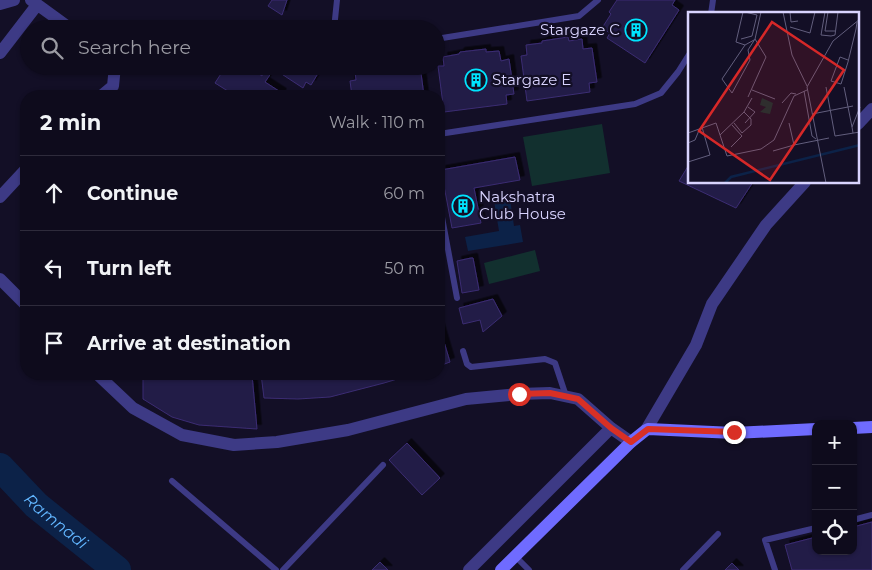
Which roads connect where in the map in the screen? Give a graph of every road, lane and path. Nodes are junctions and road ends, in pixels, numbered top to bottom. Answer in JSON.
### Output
{"nodes":[{"id":1,"x":14,"y":0,"type":"edge"},
{"id":2,"x":337,"y":0,"type":"edge"},
{"id":3,"x":598,"y":0,"type":"edge"},
{"id":4,"x":34,"y":2,"type":"edge"},
{"id":5,"x":0,"y":4,"type":"edge"},
{"id":6,"x":22,"y":20,"type":"edge"},
{"id":7,"x":59,"y":20,"type":"edge"},
{"id":8,"x":335,"y":20,"type":"edge"},
{"id":9,"x":20,"y":23,"type":"edge"},
{"id":10,"x":445,"y":38,"type":"edge"},
{"id":11,"x":0,"y":53,"type":"edge"},
{"id":12,"x":688,"y":56,"type":"edge"},
{"id":13,"x":114,"y":75,"type":"edge"},
{"id":14,"x":108,"y":90,"type":"edge"},
{"id":15,"x":872,"y":109,"type":"edge"},
{"id":16,"x":860,"y":122,"type":"edge"},
{"id":17,"x":445,"y":133,"type":"edge"},
{"id":18,"x":20,"y":175,"type":"edge"},
{"id":19,"x":803,"y":184,"type":"edge"},
{"id":20,"x":0,"y":197,"type":"edge"},
{"id":21,"x":445,"y":233,"type":"edge"},
{"id":22,"x":0,"y":279,"type":"edge"},
{"id":23,"x":457,"y":298,"type":"dead end"},
{"id":24,"x":20,"y":299,"type":"edge"},
{"id":25,"x":463,"y":351,"type":"dead end"},
{"id":26,"x":103,"y":380,"type":"edge"},
{"id":27,"x":566,"y":396,"type":"junction"},
{"id":28,"x":872,"y":427,"type":"edge"},
{"id":29,"x":611,"y":428,"type":"junction"},
{"id":30,"x":857,"y":428,"type":"edge"},
{"id":31,"x":812,"y":429,"type":"edge"},
{"id":32,"x":646,"y":430,"type":"junction"},
{"id":33,"x":631,"y":442,"type":"junction"},
{"id":34,"x":383,"y":464,"type":"dead end"},
{"id":35,"x":172,"y":481,"type":"dead end"},
{"id":36,"x":872,"y":515,"type":"edge"},
{"id":37,"x":857,"y":519,"type":"edge"},
{"id":38,"x":812,"y":529,"type":"edge"},
{"id":39,"x":718,"y":534,"type":"dead end"},
{"id":40,"x":515,"y":556,"type":"junction"},
{"id":41,"x":276,"y":570,"type":"edge"},
{"id":42,"x":283,"y":570,"type":"edge"},
{"id":43,"x":469,"y":570,"type":"edge"},
{"id":44,"x":501,"y":570,"type":"edge"},
{"id":45,"x":529,"y":570,"type":"edge"},
{"id":46,"x":682,"y":570,"type":"edge"},
{"id":47,"x":775,"y":570,"type":"edge"}],
"edges":[{"from":1,"to":5,"type":"street"},
{"from":2,"to":8,"type":"lane"},
{"from":3,"to":10,"type":"lane"},
{"from":4,"to":6,"type":"street"},
{"from":4,"to":7,"type":"street"},
{"from":9,"to":11,"type":"street"},
{"from":12,"to":17,"type":"lane"},
{"from":13,"to":14,"type":"street"},
{"from":15,"to":16,"type":"street"},
{"from":18,"to":20,"type":"street"},
{"from":19,"to":32,"type":"street"},
{"from":21,"to":23,"type":"lane"},
{"from":22,"to":24,"type":"street"},
{"from":25,"to":27,"type":"lane"},
{"from":26,"to":27,"type":"street"},
{"from":27,"to":29,"type":"street"},
{"from":28,"to":30,"type":"street"},
{"from":29,"to":33,"type":"street"},
{"from":29,"to":43,"type":"street"},
{"from":31,"to":32,"type":"street"},
{"from":32,"to":33,"type":"street"},
{"from":33,"to":40,"type":"street"},
{"from":34,"to":42,"type":"lane"},
{"from":35,"to":41,"type":"lane"},
{"from":36,"to":37,"type":"lane"},
{"from":38,"to":47,"type":"lane"},
{"from":39,"to":46,"type":"lane"},
{"from":40,"to":44,"type":"street"},
{"from":40,"to":45,"type":"lane"}]}
